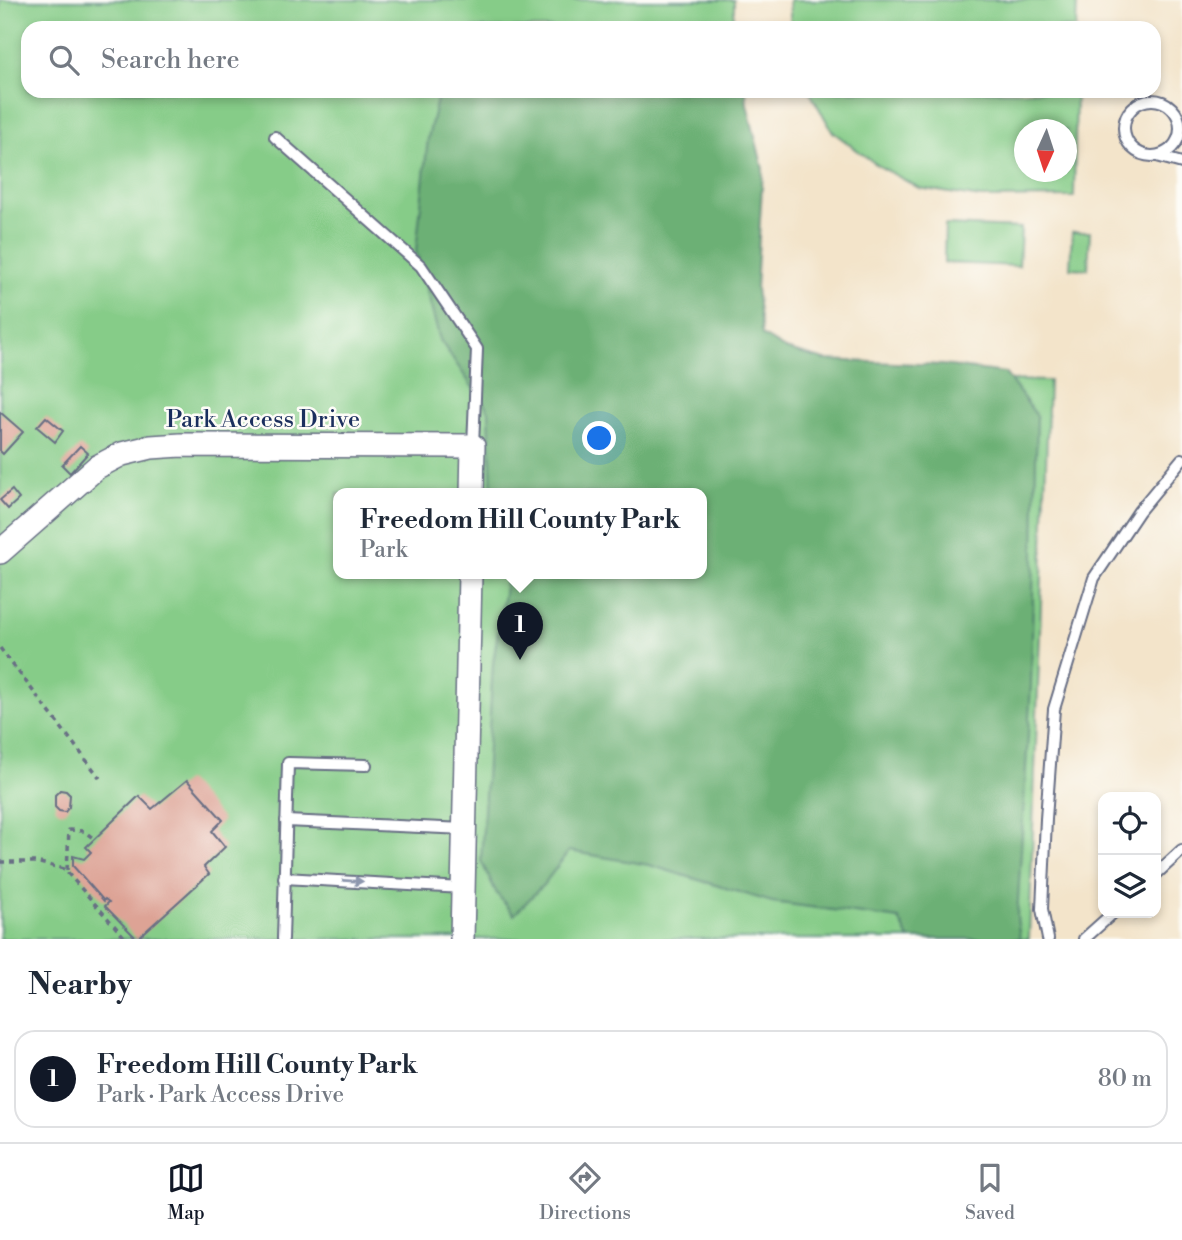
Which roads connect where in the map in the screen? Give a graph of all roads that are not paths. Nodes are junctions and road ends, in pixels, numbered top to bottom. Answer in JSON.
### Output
{"nodes":[{"id":1,"x":1180,"y":132,"type":"junction"},
{"id":2,"x":275,"y":136,"type":"dead end"},
{"id":3,"x":1182,"y":151,"type":"edge"},
{"id":4,"x":1155,"y":156,"type":"junction"},
{"id":5,"x":1182,"y":163,"type":"edge"},
{"id":6,"x":473,"y":446,"type":"junction"},
{"id":7,"x":1182,"y":459,"type":"edge"},
{"id":8,"x":472,"y":488,"type":"edge"},
{"id":9,"x":0,"y":552,"type":"edge"},
{"id":10,"x":470,"y":579,"type":"edge"},
{"id":11,"x":366,"y":765,"type":"dead end"},
{"id":12,"x":286,"y":821,"type":"junction"},
{"id":13,"x":464,"y":829,"type":"junction"},
{"id":14,"x":1182,"y":850,"type":"edge"},
{"id":15,"x":1161,"y":869,"type":"edge"},
{"id":16,"x":284,"y":878,"type":"junction"},
{"id":17,"x":463,"y":888,"type":"junction"},
{"id":18,"x":1107,"y":918,"type":"edge"},
{"id":19,"x":283,"y":939,"type":"edge"},
{"id":20,"x":462,"y":939,"type":"edge"},
{"id":21,"x":1048,"y":939,"type":"edge"},
{"id":22,"x":1084,"y":939,"type":"edge"}],
"edges":[{"from":1,"to":3,"type":"lane"},
{"from":1,"to":4,"type":"lane"},
{"from":1,"to":4,"type":"lane"},
{"from":2,"to":6,"type":"lane"},
{"from":4,"to":5,"type":"lane"},
{"from":6,"to":8,"type":"street"},
{"from":6,"to":9,"type":"street","name":"Park Access Drive"},
{"from":7,"to":21,"type":"lane"},
{"from":10,"to":13,"type":"street"},
{"from":11,"to":12,"type":"lane"},
{"from":12,"to":13,"type":"lane"},
{"from":12,"to":16,"type":"lane"},
{"from":13,"to":17,"type":"street"},
{"from":14,"to":15,"type":"lane"},
{"from":16,"to":17,"type":"lane","one_way":true},
{"from":16,"to":19,"type":"lane"},
{"from":17,"to":20,"type":"street"},
{"from":18,"to":22,"type":"lane"}]}
